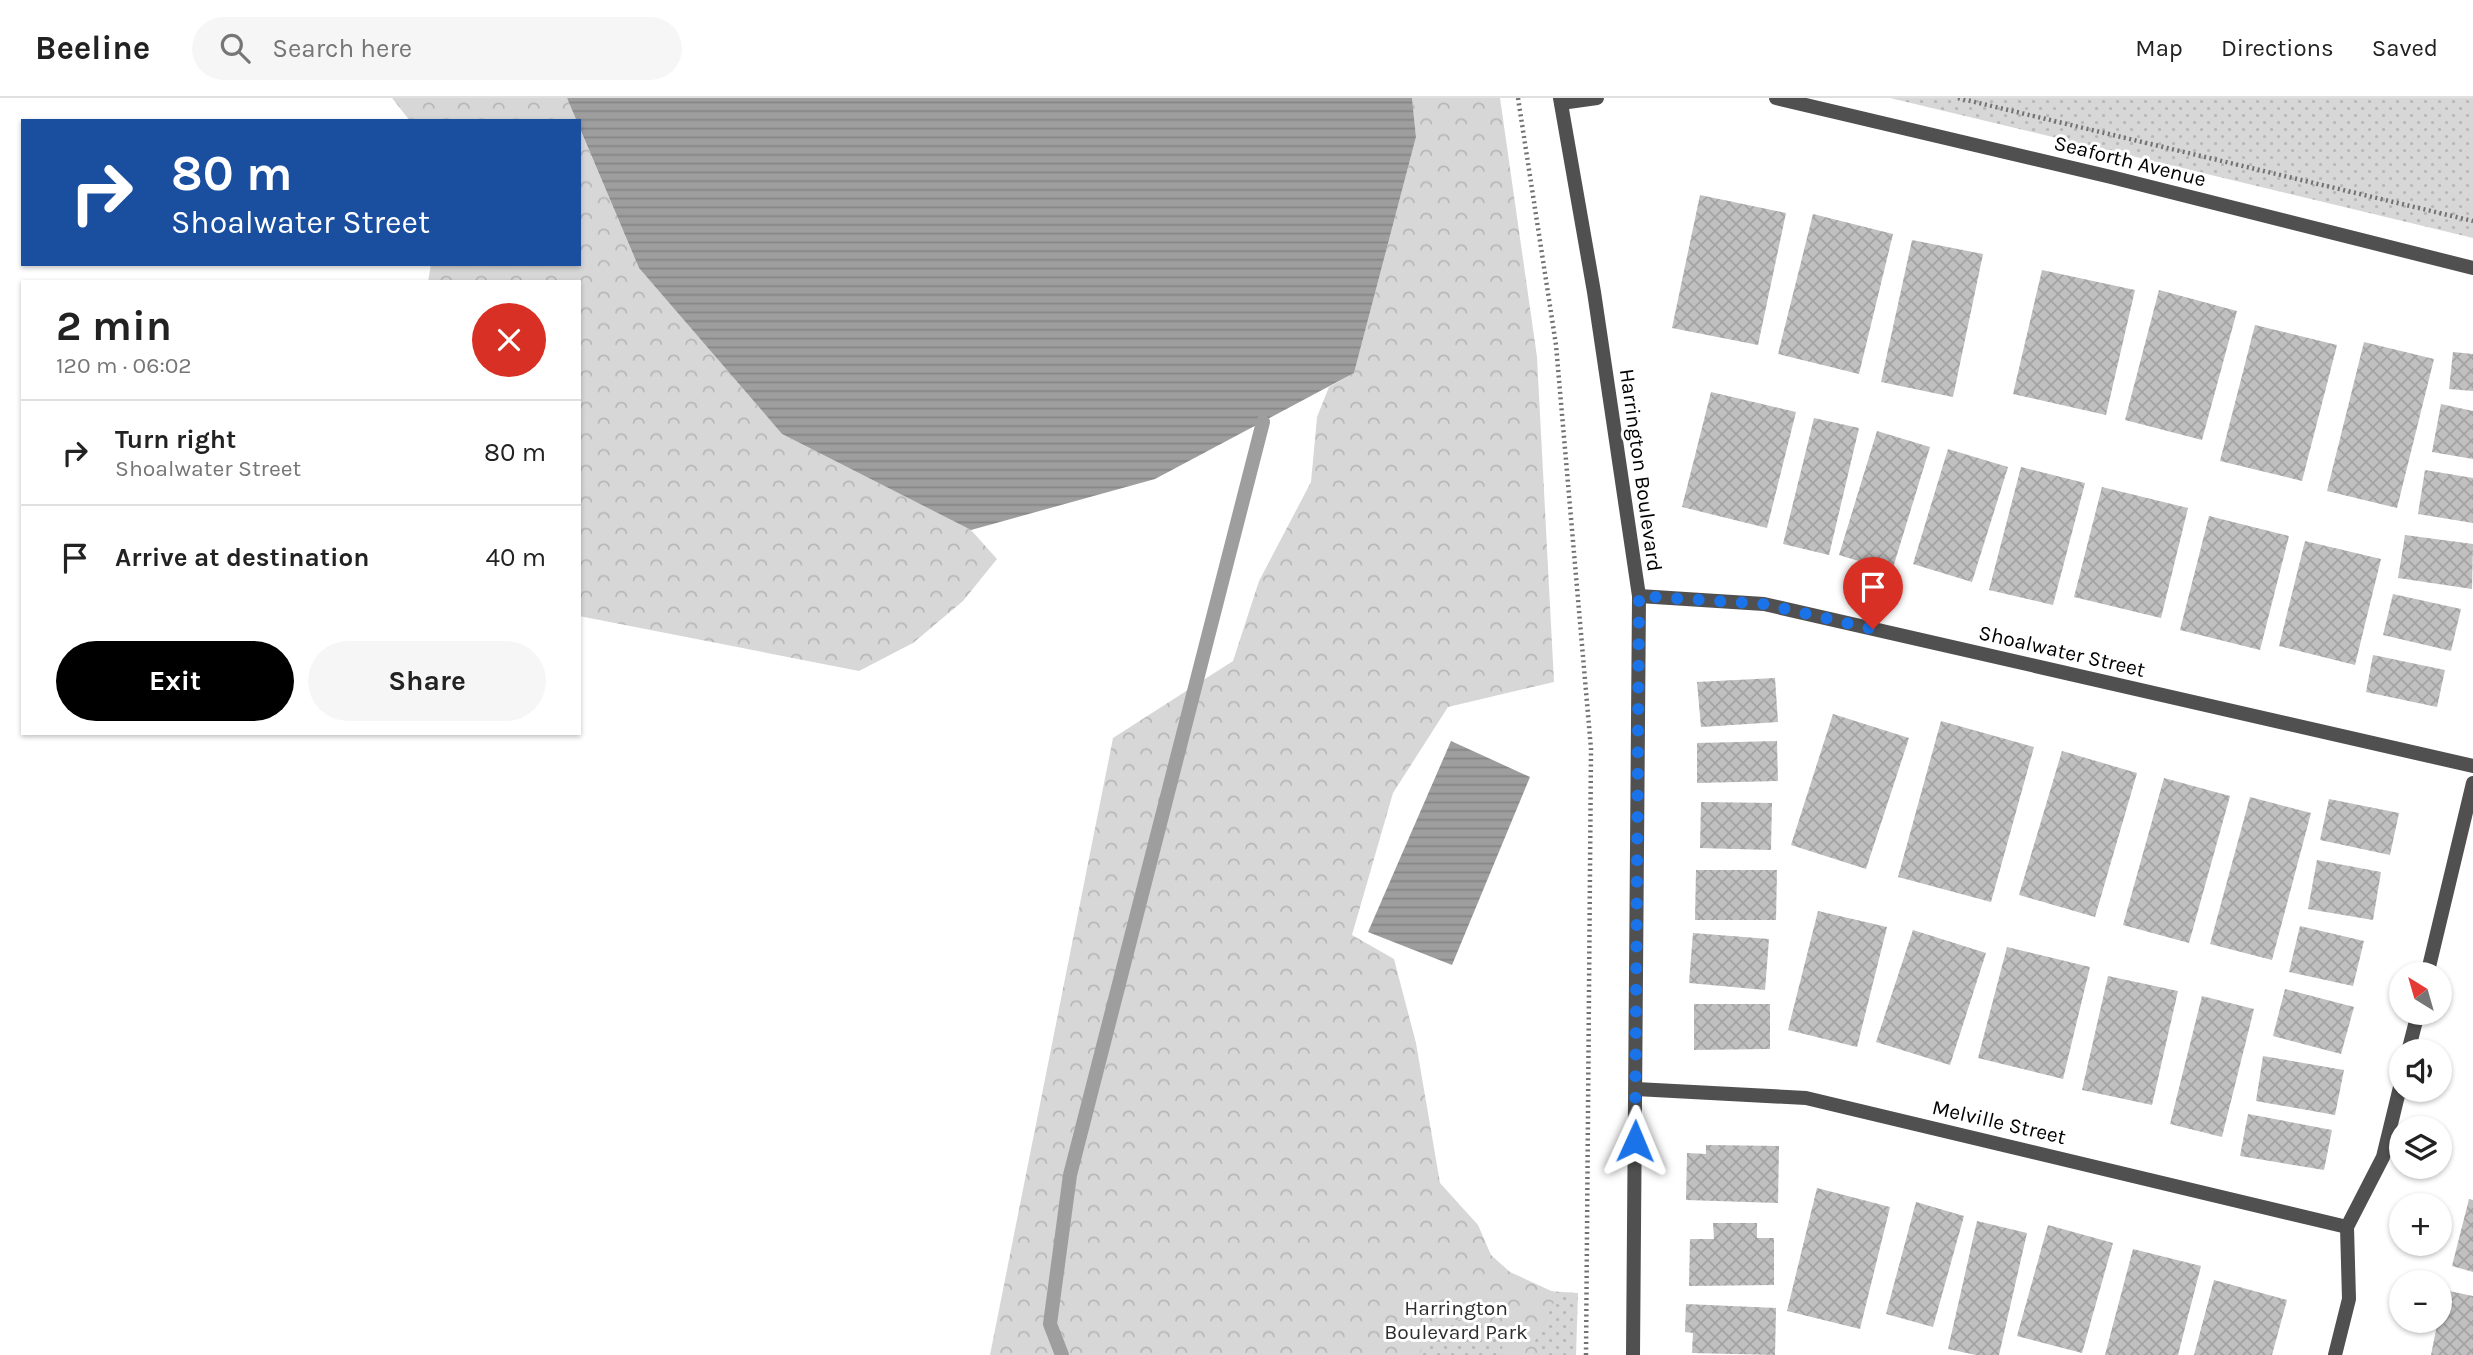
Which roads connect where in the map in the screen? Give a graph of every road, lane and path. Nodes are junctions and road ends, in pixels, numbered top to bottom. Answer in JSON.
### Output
{"nodes":[{"id":1,"x":1518,"y":98,"type":"edge"},
{"id":2,"x":1597,"y":98,"type":"edge"},
{"id":3,"x":1776,"y":98,"type":"edge"},
{"id":4,"x":1958,"y":98,"type":"edge"},
{"id":5,"x":1560,"y":101,"type":"edge"},
{"id":6,"x":2473,"y":221,"type":"edge"},
{"id":7,"x":2473,"y":268,"type":"edge"},
{"id":8,"x":1639,"y":596,"type":"junction"},
{"id":9,"x":2473,"y":766,"type":"edge"},
{"id":10,"x":2473,"y":783,"type":"edge"},
{"id":11,"x":2430,"y":962,"type":"edge"},
{"id":12,"x":1636,"y":1089,"type":"junction"},
{"id":13,"x":2396,"y":1102,"type":"edge"},
{"id":14,"x":2347,"y":1227,"type":"junction"},
{"id":15,"x":1586,"y":1355,"type":"edge"},
{"id":16,"x":1633,"y":1355,"type":"edge"},
{"id":17,"x":2335,"y":1355,"type":"edge"}],
"edges":[{"from":1,"to":15,"type":"path"},
{"from":2,"to":5,"type":"street"},
{"from":3,"to":7,"type":"street","name":"Seaforth Avenue"},
{"from":4,"to":6,"type":"path"},
{"from":5,"to":8,"type":"street","name":"Harrington Boulevard"},
{"from":8,"to":9,"type":"street","name":"Shoalwater Street"},
{"from":8,"to":12,"type":"street","name":"Harrington Boulevard"},
{"from":10,"to":11,"type":"street"},
{"from":12,"to":14,"type":"street","name":"Melville Street"},
{"from":12,"to":16,"type":"street","name":"Harrington Boulevard"},
{"from":13,"to":14,"type":"street"},
{"from":14,"to":17,"type":"street"}]}
